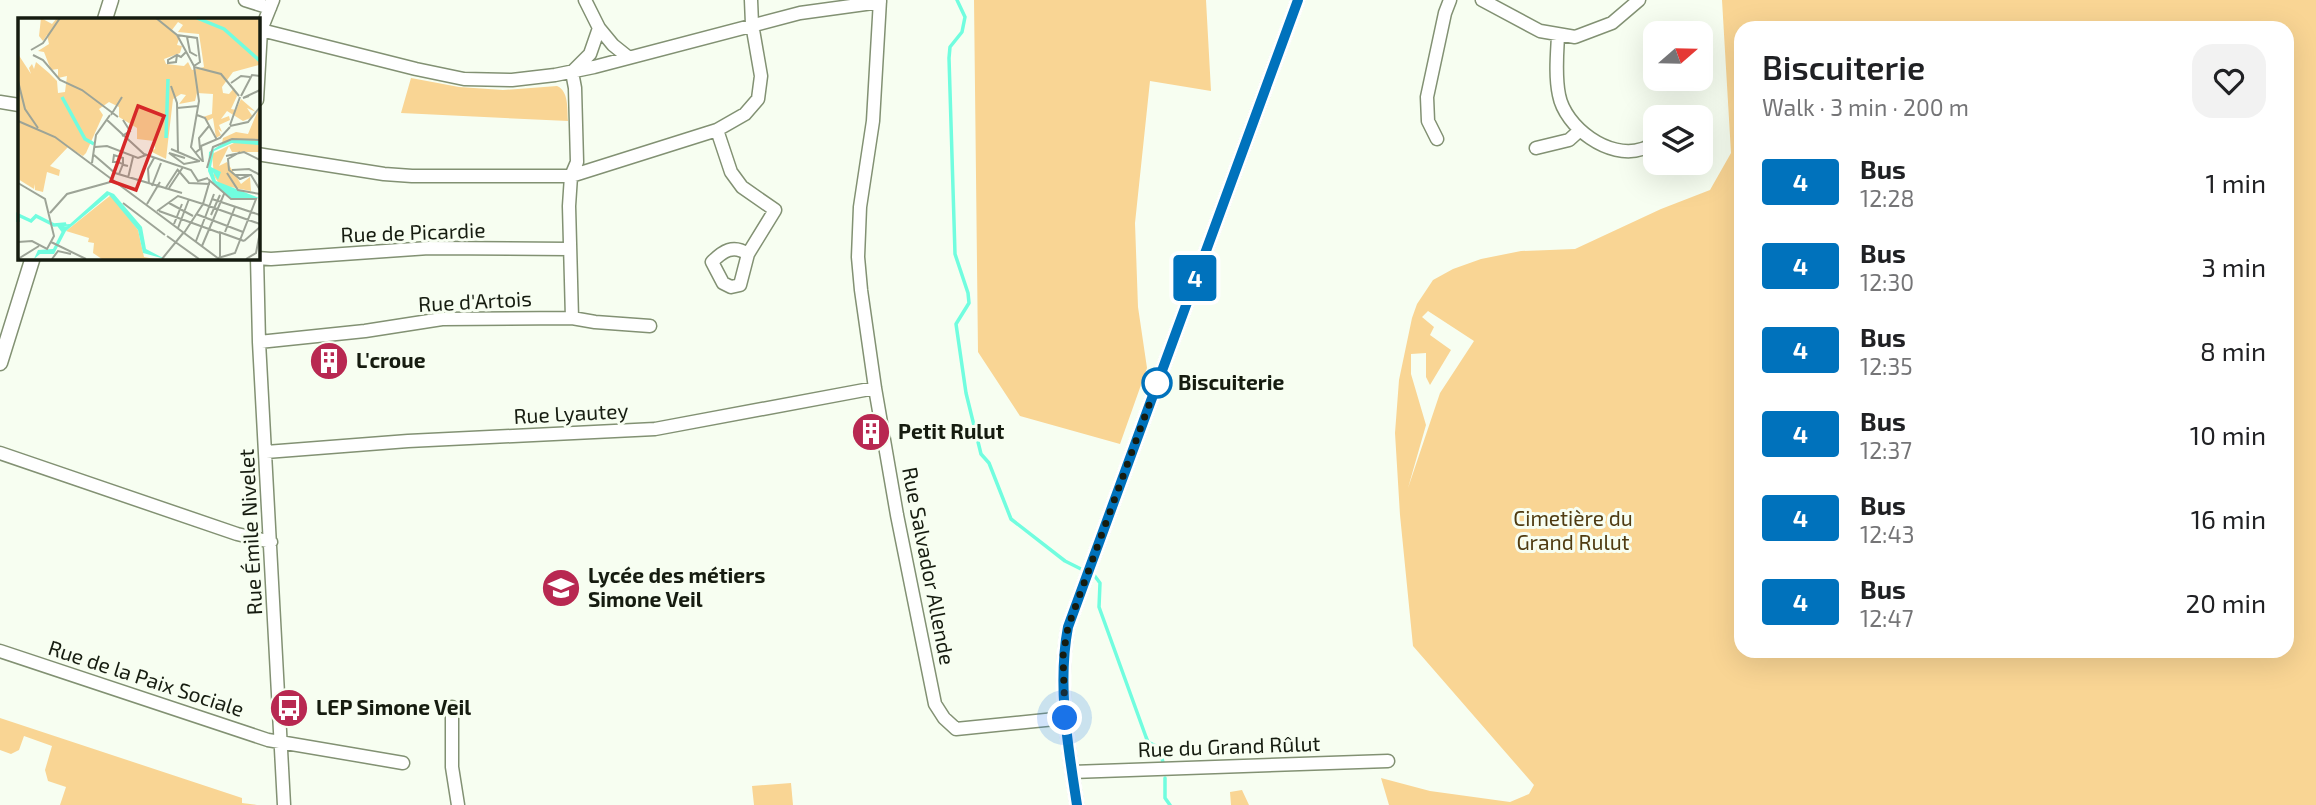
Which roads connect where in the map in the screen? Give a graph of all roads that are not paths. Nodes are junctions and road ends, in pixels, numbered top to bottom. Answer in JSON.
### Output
{"nodes":[{"id":1,"x":111,"y":0,"type":"edge"},
{"id":2,"x":245,"y":0,"type":"edge"},
{"id":3,"x":586,"y":0,"type":"edge"},
{"id":4,"x":751,"y":0,"type":"edge"},
{"id":5,"x":1298,"y":0,"type":"edge"},
{"id":6,"x":1450,"y":0,"type":"edge"},
{"id":7,"x":1482,"y":0,"type":"edge"},
{"id":8,"x":1639,"y":0,"type":"edge"},
{"id":9,"x":880,"y":1,"type":"edge"},
{"id":10,"x":271,"y":4,"type":"edge"},
{"id":11,"x":105,"y":18,"type":"edge"},
{"id":12,"x":752,"y":24,"type":"junction"},
{"id":13,"x":599,"y":28,"type":"junction"},
{"id":14,"x":261,"y":30,"type":"junction"},
{"id":15,"x":1558,"y":36,"type":"junction"},
{"id":16,"x":628,"y":57,"type":"junction"},
{"id":17,"x":259,"y":65,"type":"edge"},
{"id":18,"x":572,"y":72,"type":"junction"},
{"id":19,"x":0,"y":102,"type":"edge"},
{"id":20,"x":18,"y":105,"type":"edge"},
{"id":21,"x":717,"y":131,"type":"junction"},
{"id":22,"x":1579,"y":131,"type":"junction"},
{"id":23,"x":1437,"y":139,"type":"dead end"},
{"id":24,"x":1536,"y":148,"type":"dead end"},
{"id":25,"x":1643,"y":149,"type":"edge"},
{"id":26,"x":259,"y":154,"type":"edge"},
{"id":27,"x":571,"y":176,"type":"junction"},
{"id":28,"x":569,"y":249,"type":"junction"},
{"id":29,"x":748,"y":254,"type":"dead end"},
{"id":30,"x":259,"y":258,"type":"edge"},
{"id":31,"x":32,"y":259,"type":"edge"},
{"id":32,"x":257,"y":259,"type":"edge"},
{"id":33,"x":572,"y":318,"type":"junction"},
{"id":34,"x":650,"y":326,"type":"dead end"},
{"id":35,"x":259,"y":342,"type":"junction"},
{"id":36,"x":0,"y":363,"type":"edge"},
{"id":37,"x":875,"y":388,"type":"junction"},
{"id":38,"x":266,"y":452,"type":"junction"},
{"id":39,"x":0,"y":453,"type":"edge"},
{"id":40,"x":271,"y":542,"type":"junction"},
{"id":41,"x":0,"y":651,"type":"edge"},
{"id":42,"x":452,"y":706,"type":"dead end"},
{"id":43,"x":1065,"y":718,"type":"junction"},
{"id":44,"x":281,"y":743,"type":"junction"},
{"id":45,"x":1388,"y":761,"type":"dead end"},
{"id":46,"x":403,"y":763,"type":"dead end"},
{"id":47,"x":1072,"y":772,"type":"junction"},
{"id":48,"x":284,"y":805,"type":"edge"},
{"id":49,"x":458,"y":805,"type":"edge"},
{"id":50,"x":1077,"y":805,"type":"edge"}],
"edges":[{"from":1,"to":11,"type":"main road"},
{"from":2,"to":10,"type":"street"},
{"from":3,"to":13,"type":"street"},
{"from":4,"to":12,"type":"street"},
{"from":5,"to":43,"type":"street"},
{"from":6,"to":23,"type":"street"},
{"from":7,"to":15,"type":"street"},
{"from":8,"to":15,"type":"street"},
{"from":9,"to":12,"type":"street"},
{"from":9,"to":37,"type":"street","name":"Rue Salvador Allende"},
{"from":10,"to":14,"type":"street"},
{"from":12,"to":16,"type":"street"},
{"from":12,"to":21,"type":"street"},
{"from":13,"to":16,"type":"street"},
{"from":13,"to":18,"type":"street"},
{"from":14,"to":17,"type":"street"},
{"from":14,"to":18,"type":"street"},
{"from":15,"to":22,"type":"street"},
{"from":16,"to":18,"type":"street"},
{"from":18,"to":27,"type":"street"},
{"from":19,"to":20,"type":"street"},
{"from":21,"to":27,"type":"street"},
{"from":21,"to":29,"type":"street"},
{"from":22,"to":24,"type":"street"},
{"from":22,"to":25,"type":"street"},
{"from":26,"to":27,"type":"street"},
{"from":27,"to":28,"type":"street"},
{"from":28,"to":30,"type":"street","name":"Rue de Picardie"},
{"from":28,"to":33,"type":"street"},
{"from":31,"to":36,"type":"main road"},
{"from":32,"to":35,"type":"street","name":"Rue Émile Nivelet"},
{"from":33,"to":34,"type":"street","name":"Rue d'Artois"},
{"from":33,"to":35,"type":"street","name":"Rue d'Artois"},
{"from":35,"to":38,"type":"street","name":"Rue Émile Nivelet"},
{"from":37,"to":38,"type":"street","name":"Rue Lyautey"},
{"from":37,"to":43,"type":"street","name":"Rue Salvador Allende"},
{"from":38,"to":40,"type":"street","name":"Rue Émile Nivelet"},
{"from":39,"to":40,"type":"street"},
{"from":40,"to":44,"type":"street","name":"Rue Émile Nivelet"},
{"from":41,"to":44,"type":"street","name":"Rue de la Paix Sociale"},
{"from":42,"to":49,"type":"street"},
{"from":43,"to":47,"type":"street"},
{"from":44,"to":46,"type":"street","name":"Rue de la Paix Sociale"},
{"from":44,"to":48,"type":"street","name":"Rue Émile Nivelet"},
{"from":45,"to":47,"type":"street","name":"Rue du Grand Rûlut"},
{"from":47,"to":50,"type":"street"}]}
